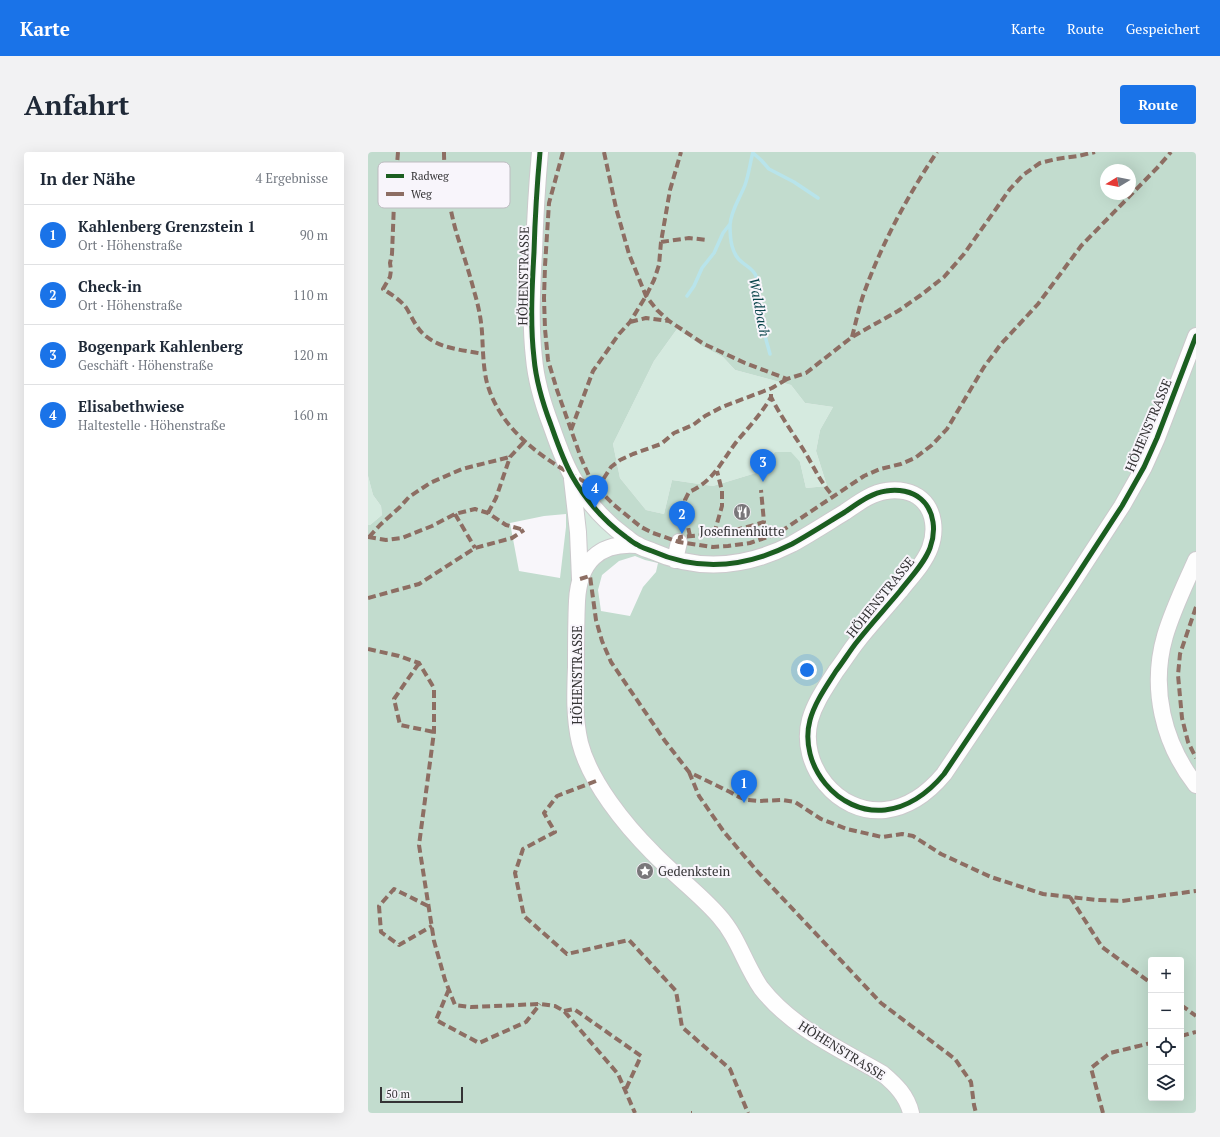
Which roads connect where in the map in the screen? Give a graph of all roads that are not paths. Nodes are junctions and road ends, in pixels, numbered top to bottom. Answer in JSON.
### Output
{"nodes":[{"id":1,"x":540,"y":152,"type":"edge"},
{"id":2,"x":1196,"y":336,"type":"edge"},
{"id":3,"x":571,"y":475,"type":"junction"},
{"id":4,"x":679,"y":542,"type":"dead end"},
{"id":5,"x":637,"y":545,"type":"junction"},
{"id":6,"x":675,"y":560,"type":"junction"},
{"id":7,"x":1196,"y":560,"type":"edge"},
{"id":8,"x":584,"y":572,"type":"junction"},
{"id":9,"x":1196,"y":785,"type":"edge"},
{"id":10,"x":911,"y":1113,"type":"edge"}],
"edges":[{"from":1,"to":3,"type":"street","name":"HÖHENSTRASSE"},
{"from":2,"to":6,"type":"street","name":"HÖHENSTRASSE"},
{"from":3,"to":5,"type":"street","name":"HÖHENSTRASSE"},
{"from":3,"to":8,"type":"street","name":"HÖHENSTRASSE"},
{"from":4,"to":6,"type":"street"},
{"from":5,"to":6,"type":"street","name":"HÖHENSTRASSE"},
{"from":5,"to":8,"type":"street","name":"HÖHENSTRASSE"},
{"from":7,"to":9,"type":"street"},
{"from":8,"to":10,"type":"street","name":"HÖHENSTRASSE"}]}
